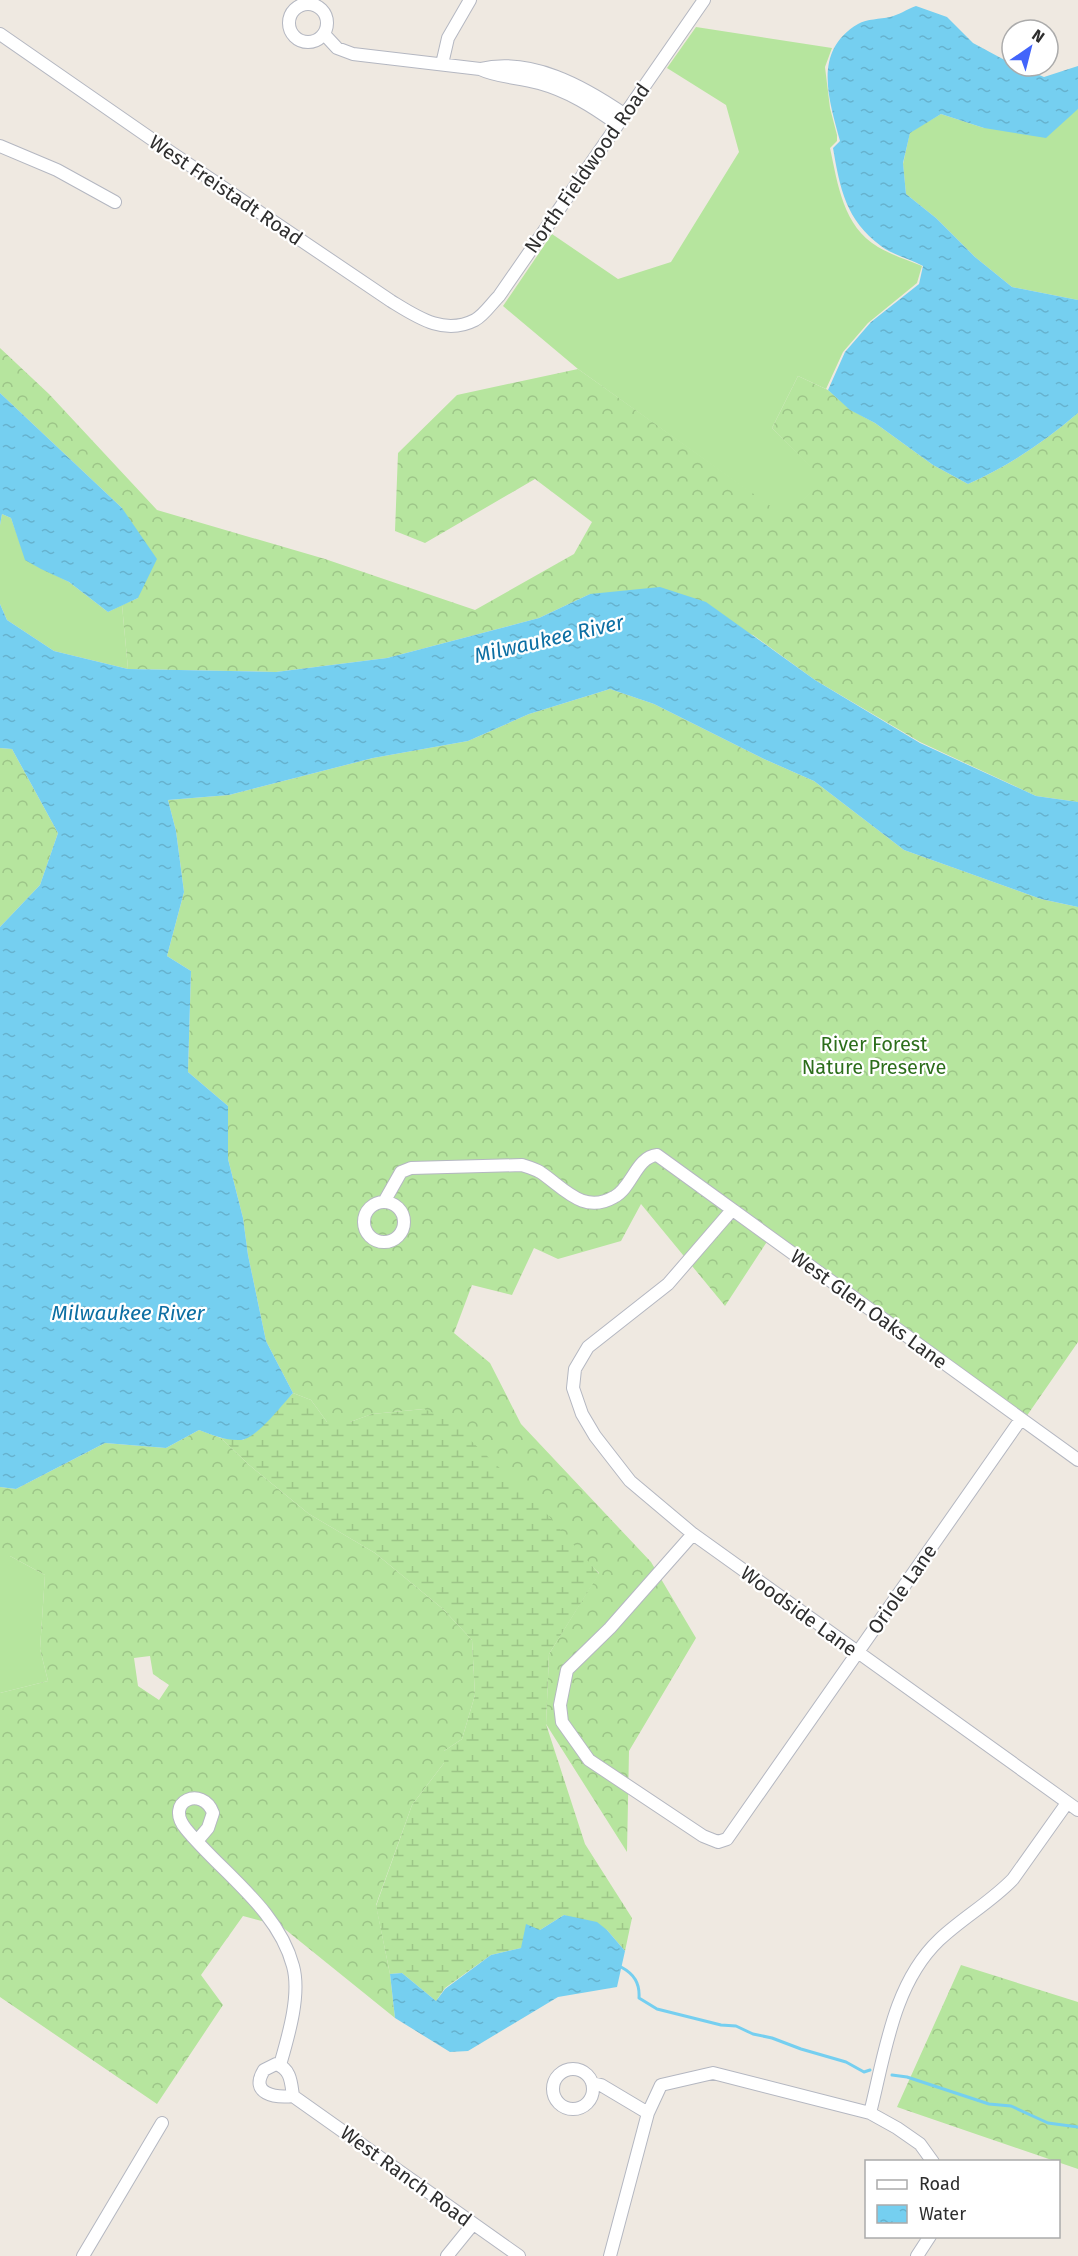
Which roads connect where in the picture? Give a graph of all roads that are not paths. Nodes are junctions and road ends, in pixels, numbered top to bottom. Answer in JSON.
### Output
{"nodes":[{"id":1,"x":470,"y":0,"type":"edge"},
{"id":2,"x":704,"y":0,"type":"edge"},
{"id":3,"x":0,"y":34,"type":"edge"},
{"id":4,"x":324,"y":34,"type":"dead end"},
{"id":5,"x":442,"y":64,"type":"junction"},
{"id":6,"x":620,"y":119,"type":"junction"},
{"id":7,"x":0,"y":146,"type":"edge"},
{"id":8,"x":115,"y":202,"type":"dead end"},
{"id":9,"x":460,"y":325,"type":"joint"},
{"id":10,"x":384,"y":1202,"type":"dead end"},
{"id":11,"x":732,"y":1210,"type":"junction"},
{"id":12,"x":1021,"y":1419,"type":"junction"},
{"id":13,"x":1078,"y":1460,"type":"edge"},
{"id":14,"x":693,"y":1534,"type":"junction"},
{"id":15,"x":858,"y":1653,"type":"junction"},
{"id":16,"x":1066,"y":1803,"type":"junction"},
{"id":17,"x":1078,"y":1810,"type":"edge"},
{"id":18,"x":197,"y":1841,"type":"dead end"},
{"id":19,"x":280,"y":2065,"type":"junction"},
{"id":20,"x":592,"y":2083,"type":"dead end"},
{"id":21,"x":293,"y":2096,"type":"junction"},
{"id":22,"x":648,"y":2113,"type":"junction"},
{"id":23,"x":870,"y":2113,"type":"junction"},
{"id":24,"x":162,"y":2123,"type":"dead end"},
{"id":25,"x":932,"y":2160,"type":"edge"},
{"id":26,"x":473,"y":2224,"type":"junction"},
{"id":27,"x":929,"y":2238,"type":"edge"},
{"id":28,"x":83,"y":2256,"type":"edge"},
{"id":29,"x":447,"y":2256,"type":"edge"},
{"id":30,"x":519,"y":2256,"type":"edge"},
{"id":31,"x":610,"y":2256,"type":"edge"},
{"id":32,"x":917,"y":2256,"type":"edge"}],
"edges":[{"from":1,"to":5,"type":"street"},
{"from":2,"to":6,"type":"street","name":"North Fieldwood Road"},
{"from":3,"to":9,"type":"street","name":"West Freistadt Road"},
{"from":4,"to":5,"type":"street"},
{"from":5,"to":6,"type":"street"},
{"from":6,"to":9,"type":"street","name":"North Fieldwood Road"},
{"from":7,"to":8,"type":"street"},
{"from":10,"to":11,"type":"street","name":"West Glen Oaks Lane"},
{"from":11,"to":12,"type":"street","name":"West Glen Oaks Lane"},
{"from":11,"to":14,"type":"street","name":"Woodside Lane"},
{"from":12,"to":13,"type":"street","name":"West Glen Oaks Lane"},
{"from":12,"to":15,"type":"street","name":"Oriole Lane"},
{"from":14,"to":15,"type":"street","name":"Woodside Lane"},
{"from":14,"to":15,"type":"street","name":"Oriole Lane"},
{"from":15,"to":16,"type":"street","name":"Woodside Lane"},
{"from":16,"to":17,"type":"street","name":"Woodside Lane"},
{"from":16,"to":23,"type":"street"},
{"from":18,"to":19,"type":"street"},
{"from":19,"to":21,"type":"street"},
{"from":19,"to":21,"type":"street","name":"West Ranch Road"},
{"from":20,"to":22,"type":"street"},
{"from":21,"to":26,"type":"street","name":"West Ranch Road"},
{"from":22,"to":23,"type":"street"},
{"from":22,"to":31,"type":"street"},
{"from":23,"to":25,"type":"street"},
{"from":24,"to":28,"type":"street"},
{"from":26,"to":29,"type":"street"},
{"from":26,"to":30,"type":"street","name":"West Ranch Road"},
{"from":27,"to":32,"type":"street"}]}
